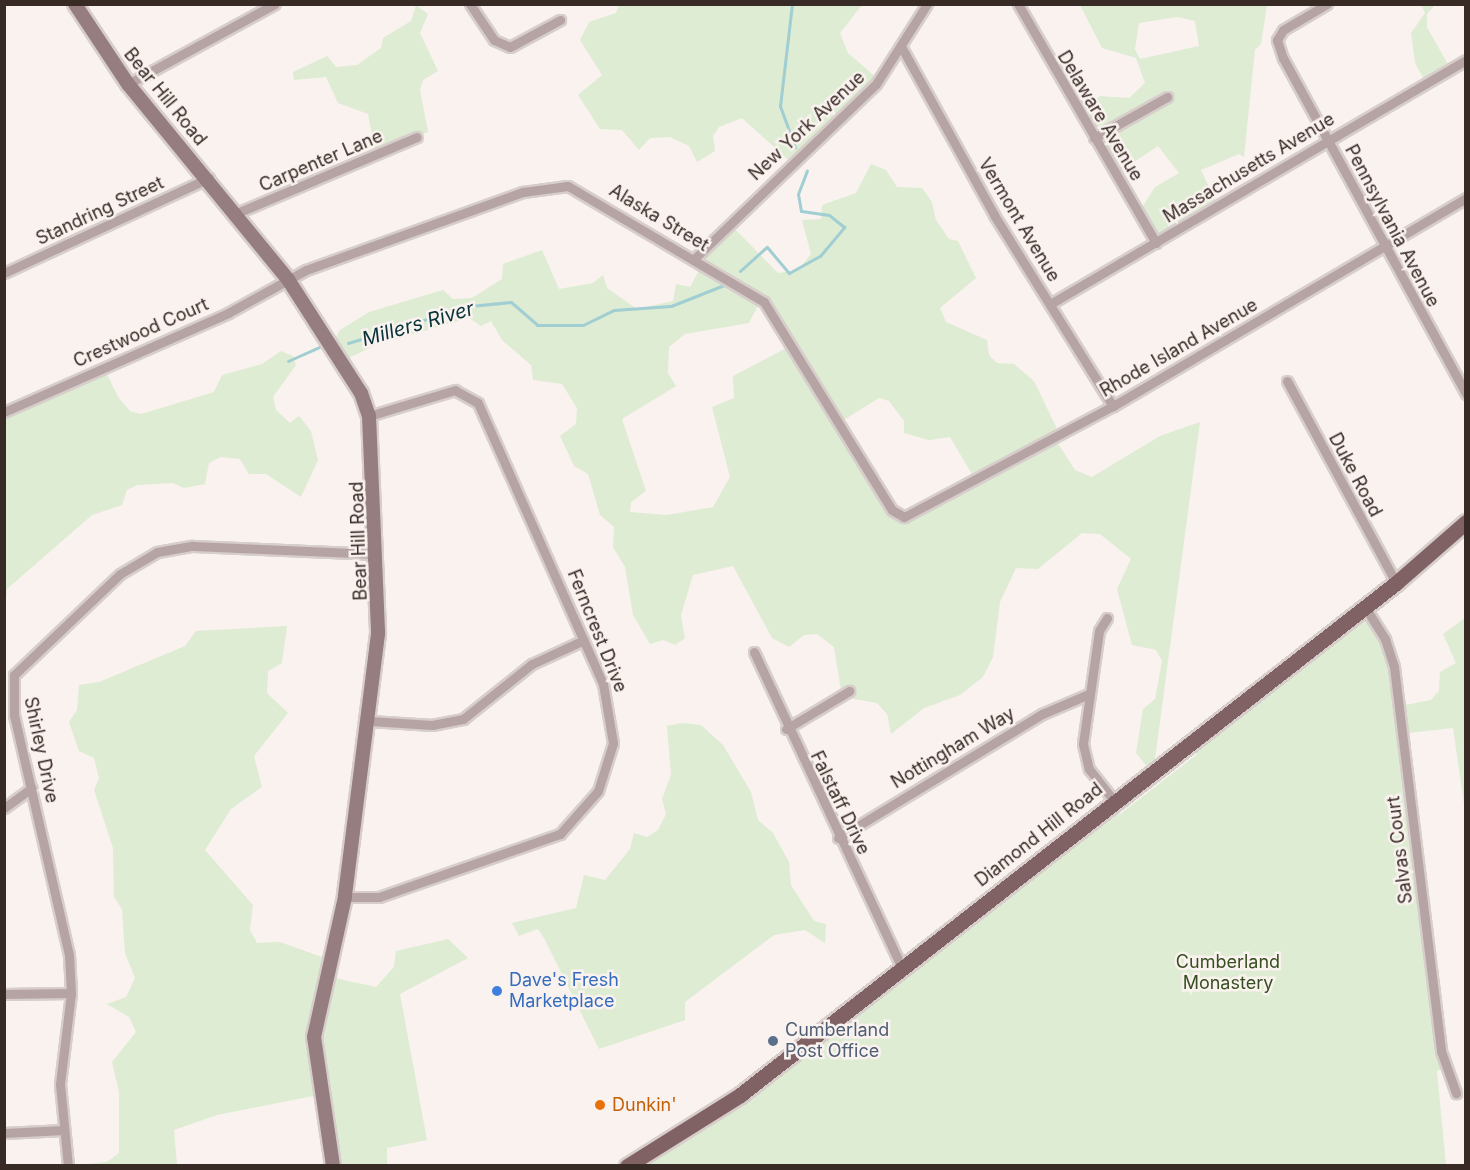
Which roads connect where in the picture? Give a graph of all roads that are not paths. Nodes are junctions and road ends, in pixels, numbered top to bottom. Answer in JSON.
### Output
{"nodes":[{"id":1,"x":75,"y":4,"type":"edge"},
{"id":2,"x":275,"y":4,"type":"edge"},
{"id":3,"x":470,"y":4,"type":"edge"},
{"id":4,"x":927,"y":4,"type":"edge"},
{"id":5,"x":1018,"y":4,"type":"edge"},
{"id":6,"x":1327,"y":4,"type":"edge"},
{"id":7,"x":560,"y":20,"type":"dead end"},
{"id":8,"x":902,"y":48,"type":"junction"},
{"id":9,"x":1466,"y":60,"type":"edge"},
{"id":10,"x":128,"y":84,"type":"junction"},
{"id":11,"x":1167,"y":97,"type":"dead end"},
{"id":12,"x":417,"y":137,"type":"dead end"},
{"id":13,"x":1094,"y":138,"type":"junction"},
{"id":14,"x":1327,"y":141,"type":"junction"},
{"id":15,"x":209,"y":178,"type":"junction"},
{"id":16,"x":1466,"y":198,"type":"edge"},
{"id":17,"x":237,"y":213,"type":"junction"},
{"id":18,"x":1156,"y":243,"type":"junction"},
{"id":19,"x":1384,"y":246,"type":"junction"},
{"id":20,"x":694,"y":259,"type":"junction"},
{"id":21,"x":4,"y":273,"type":"edge"},
{"id":22,"x":289,"y":281,"type":"junction"},
{"id":23,"x":1050,"y":304,"type":"junction"},
{"id":24,"x":1287,"y":381,"type":"dead end"},
{"id":25,"x":1466,"y":394,"type":"edge"},
{"id":26,"x":1113,"y":406,"type":"junction"},
{"id":27,"x":4,"y":412,"type":"edge"},
{"id":28,"x":369,"y":416,"type":"junction"},
{"id":29,"x":904,"y":517,"type":"joint"},
{"id":30,"x":1466,"y":522,"type":"edge"},
{"id":31,"x":377,"y":554,"type":"junction"},
{"id":32,"x":1396,"y":583,"type":"junction"},
{"id":33,"x":1365,"y":607,"type":"junction"},
{"id":34,"x":1107,"y":618,"type":"dead end"},
{"id":35,"x":584,"y":640,"type":"junction"},
{"id":36,"x":754,"y":652,"type":"dead end"},
{"id":37,"x":849,"y":691,"type":"dead end"},
{"id":38,"x":1089,"y":694,"type":"junction"},
{"id":39,"x":370,"y":721,"type":"junction"},
{"id":40,"x":786,"y":729,"type":"junction"},
{"id":41,"x":32,"y":788,"type":"junction"},
{"id":42,"x":1115,"y":802,"type":"junction"},
{"id":43,"x":4,"y":808,"type":"edge"},
{"id":44,"x":838,"y":838,"type":"junction"},
{"id":45,"x":345,"y":897,"type":"junction"},
{"id":46,"x":901,"y":966,"type":"junction"},
{"id":47,"x":71,"y":993,"type":"junction"},
{"id":48,"x":4,"y":994,"type":"edge"},
{"id":49,"x":1456,"y":1093,"type":"dead end"},
{"id":50,"x":64,"y":1130,"type":"junction"},
{"id":51,"x":4,"y":1133,"type":"edge"},
{"id":52,"x":68,"y":1166,"type":"edge"},
{"id":53,"x":333,"y":1166,"type":"edge"},
{"id":54,"x":627,"y":1166,"type":"edge"}],
"edges":[{"from":1,"to":10,"type":"street","name":"Bear Hill Road"},
{"from":2,"to":10,"type":"street"},
{"from":3,"to":7,"type":"street"},
{"from":4,"to":8,"type":"street","name":"New York Avenue"},
{"from":5,"to":13,"type":"street","name":"Delaware Avenue"},
{"from":6,"to":14,"type":"street","name":"Pennsylvania Avenue"},
{"from":8,"to":20,"type":"street","name":"New York Avenue"},
{"from":8,"to":23,"type":"street","name":"Vermont Avenue"},
{"from":9,"to":14,"type":"street","name":"Massachusetts Avenue"},
{"from":10,"to":15,"type":"street","name":"Bear Hill Road"},
{"from":11,"to":13,"type":"street"},
{"from":12,"to":17,"type":"street","name":"Carpenter Lane"},
{"from":13,"to":18,"type":"street","name":"Delaware Avenue"},
{"from":14,"to":18,"type":"street","name":"Massachusetts Avenue"},
{"from":14,"to":19,"type":"street","name":"Pennsylvania Avenue"},
{"from":15,"to":17,"type":"street","name":"Bear Hill Road"},
{"from":15,"to":21,"type":"street","name":"Standring Street"},
{"from":16,"to":19,"type":"street","name":"Rhode Island Avenue"},
{"from":17,"to":22,"type":"street","name":"Bear Hill Road"},
{"from":18,"to":23,"type":"street","name":"Massachusetts Avenue"},
{"from":19,"to":25,"type":"street","name":"Pennsylvania Avenue"},
{"from":19,"to":26,"type":"street","name":"Rhode Island Avenue"},
{"from":20,"to":22,"type":"street","name":"Alaska Street"},
{"from":20,"to":29,"type":"street","name":"Alaska Street"},
{"from":22,"to":27,"type":"street","name":"Crestwood Court"},
{"from":22,"to":28,"type":"street","name":"Bear Hill Road"},
{"from":23,"to":26,"type":"street","name":"Vermont Avenue"},
{"from":24,"to":32,"type":"street","name":"Duke Road"},
{"from":26,"to":29,"type":"street","name":"Rhode Island Avenue"},
{"from":28,"to":31,"type":"street","name":"Bear Hill Road"},
{"from":28,"to":35,"type":"street","name":"Ferncrest Drive"},
{"from":30,"to":32,"type":"main road","name":"Diamond Hill Road"},
{"from":31,"to":39,"type":"street","name":"Bear Hill Road"},
{"from":31,"to":41,"type":"street","name":"Shirley Drive"},
{"from":32,"to":33,"type":"main road","name":"Diamond Hill Road"},
{"from":33,"to":42,"type":"main road","name":"Diamond Hill Road"},
{"from":33,"to":49,"type":"street","name":"Salvas Court"},
{"from":34,"to":38,"type":"street"},
{"from":35,"to":39,"type":"street"},
{"from":35,"to":45,"type":"street","name":"Ferncrest Drive"},
{"from":36,"to":40,"type":"street","name":"Falstaff Drive"},
{"from":37,"to":40,"type":"street"},
{"from":38,"to":42,"type":"street"},
{"from":38,"to":44,"type":"street","name":"Nottingham Way"},
{"from":39,"to":45,"type":"street","name":"Bear Hill Road"},
{"from":40,"to":44,"type":"street","name":"Falstaff Drive"},
{"from":41,"to":43,"type":"street"},
{"from":41,"to":47,"type":"street","name":"Shirley Drive"},
{"from":42,"to":46,"type":"main road","name":"Diamond Hill Road"},
{"from":44,"to":46,"type":"street","name":"Falstaff Drive"},
{"from":45,"to":53,"type":"street","name":"Bear Hill Road"},
{"from":46,"to":54,"type":"main road","name":"Diamond Hill Road"},
{"from":47,"to":48,"type":"street"},
{"from":47,"to":50,"type":"street","name":"Shirley Drive"},
{"from":50,"to":51,"type":"street"},
{"from":50,"to":52,"type":"street","name":"Shirley Drive"}]}
